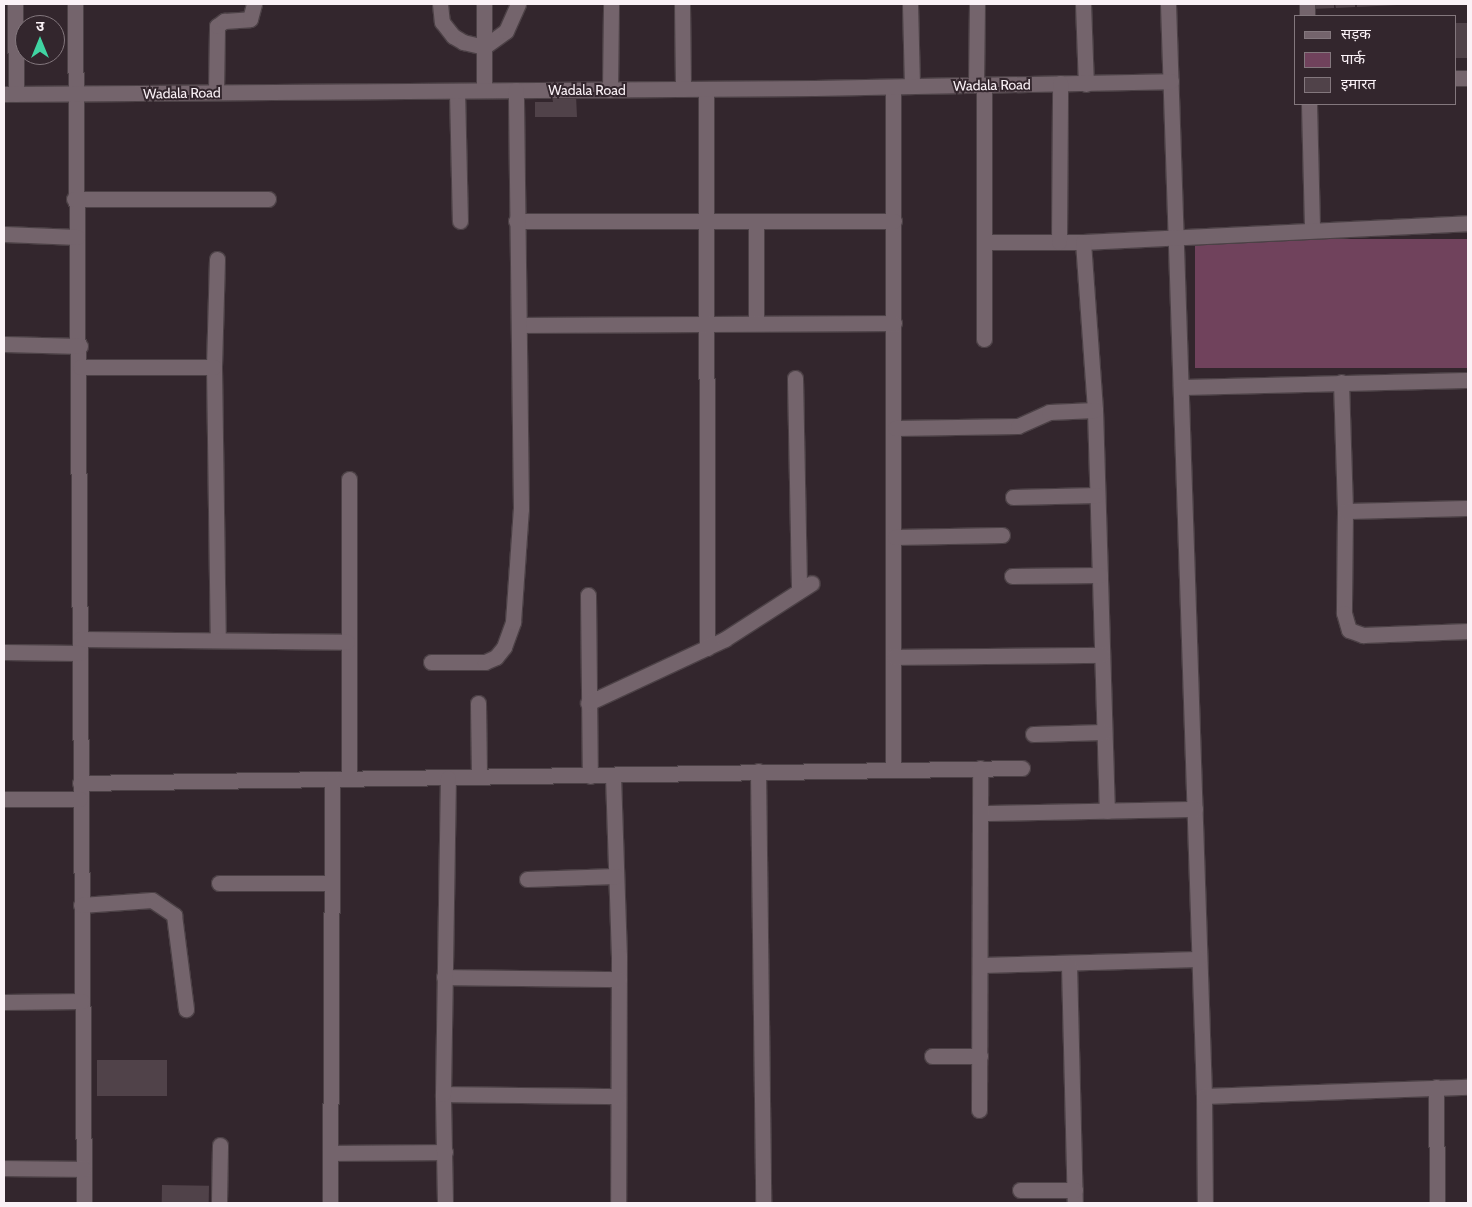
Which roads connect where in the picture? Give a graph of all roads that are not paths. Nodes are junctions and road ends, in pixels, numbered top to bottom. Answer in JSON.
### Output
{"nodes":[{"id":1,"x":15,"y":4,"type":"edge"},
{"id":2,"x":75,"y":4,"type":"edge"},
{"id":3,"x":254,"y":4,"type":"edge"},
{"id":4,"x":440,"y":4,"type":"edge"},
{"id":5,"x":484,"y":4,"type":"edge"},
{"id":6,"x":518,"y":4,"type":"edge"},
{"id":7,"x":611,"y":4,"type":"edge"},
{"id":8,"x":682,"y":4,"type":"edge"},
{"id":9,"x":910,"y":4,"type":"edge"},
{"id":10,"x":977,"y":4,"type":"edge"},
{"id":11,"x":1082,"y":4,"type":"edge"},
{"id":12,"x":1168,"y":4,"type":"edge"},
{"id":13,"x":484,"y":46,"type":"junction"},
{"id":14,"x":1171,"y":81,"type":"junction"},
{"id":15,"x":1060,"y":83,"type":"junction"},
{"id":16,"x":1086,"y":84,"type":"junction"},
{"id":17,"x":980,"y":85,"type":"junction"},
{"id":18,"x":893,"y":86,"type":"junction"},
{"id":19,"x":912,"y":86,"type":"junction"},
{"id":20,"x":683,"y":89,"type":"junction"},
{"id":21,"x":706,"y":89,"type":"junction"},
{"id":22,"x":457,"y":90,"type":"junction"},
{"id":23,"x":484,"y":90,"type":"junction"},
{"id":24,"x":516,"y":90,"type":"junction"},
{"id":25,"x":610,"y":90,"type":"junction"},
{"id":26,"x":216,"y":92,"type":"junction"},
{"id":27,"x":10,"y":94,"type":"edge"},
{"id":28,"x":74,"y":96,"type":"junction"},
{"id":29,"x":1309,"y":105,"type":"edge"},
{"id":30,"x":74,"y":200,"type":"junction"},
{"id":31,"x":268,"y":200,"type":"dead end"},
{"id":32,"x":460,"y":221,"type":"dead end"},
{"id":33,"x":516,"y":221,"type":"junction"},
{"id":34,"x":707,"y":221,"type":"junction"},
{"id":35,"x":756,"y":221,"type":"junction"},
{"id":36,"x":894,"y":221,"type":"junction"},
{"id":37,"x":1468,"y":223,"type":"edge"},
{"id":38,"x":1312,"y":228,"type":"junction"},
{"id":39,"x":4,"y":234,"type":"edge"},
{"id":40,"x":1177,"y":236,"type":"junction"},
{"id":41,"x":77,"y":237,"type":"junction"},
{"id":42,"x":984,"y":242,"type":"junction"},
{"id":43,"x":1060,"y":242,"type":"junction"},
{"id":44,"x":1083,"y":242,"type":"junction"},
{"id":45,"x":216,"y":259,"type":"dead end"},
{"id":46,"x":708,"y":322,"type":"junction"},
{"id":47,"x":756,"y":322,"type":"junction"},
{"id":48,"x":894,"y":323,"type":"junction"},
{"id":49,"x":520,"y":325,"type":"junction"},
{"id":50,"x":984,"y":339,"type":"dead end"},
{"id":51,"x":4,"y":344,"type":"edge"},
{"id":52,"x":80,"y":346,"type":"junction"},
{"id":53,"x":80,"y":367,"type":"junction"},
{"id":54,"x":214,"y":367,"type":"junction"},
{"id":55,"x":796,"y":378,"type":"dead end"},
{"id":56,"x":1468,"y":380,"type":"edge"},
{"id":57,"x":1341,"y":382,"type":"junction"},
{"id":58,"x":1181,"y":387,"type":"junction"},
{"id":59,"x":1095,"y":410,"type":"junction"},
{"id":60,"x":895,"y":428,"type":"junction"},
{"id":61,"x":348,"y":479,"type":"dead end"},
{"id":62,"x":1097,"y":495,"type":"junction"},
{"id":63,"x":1013,"y":497,"type":"dead end"},
{"id":64,"x":1468,"y":508,"type":"edge"},
{"id":65,"x":1345,"y":512,"type":"junction"},
{"id":66,"x":1002,"y":535,"type":"dead end"},
{"id":67,"x":895,"y":537,"type":"junction"},
{"id":68,"x":1100,"y":575,"type":"junction"},
{"id":69,"x":1012,"y":576,"type":"dead end"},
{"id":70,"x":588,"y":595,"type":"dead end"},
{"id":71,"x":1468,"y":631,"type":"edge"},
{"id":72,"x":218,"y":639,"type":"junction"},
{"id":73,"x":347,"y":642,"type":"junction"},
{"id":74,"x":80,"y":646,"type":"junction"},
{"id":75,"x":707,"y":648,"type":"junction"},
{"id":76,"x":4,"y":652,"type":"edge"},
{"id":77,"x":1102,"y":655,"type":"junction"},
{"id":78,"x":894,"y":657,"type":"junction"},
{"id":79,"x":432,"y":662,"type":"dead end"},
{"id":80,"x":478,"y":703,"type":"dead end"},
{"id":81,"x":588,"y":703,"type":"junction"},
{"id":82,"x":1104,"y":732,"type":"junction"},
{"id":83,"x":1033,"y":734,"type":"dead end"},
{"id":84,"x":893,"y":768,"type":"junction"},
{"id":85,"x":980,"y":768,"type":"junction"},
{"id":86,"x":1022,"y":768,"type":"dead end"},
{"id":87,"x":758,"y":771,"type":"junction"},
{"id":88,"x":590,"y":776,"type":"junction"},
{"id":89,"x":613,"y":776,"type":"junction"},
{"id":90,"x":479,"y":777,"type":"junction"},
{"id":91,"x":448,"y":778,"type":"junction"},
{"id":92,"x":332,"y":779,"type":"junction"},
{"id":93,"x":349,"y":779,"type":"junction"},
{"id":94,"x":80,"y":783,"type":"junction"},
{"id":95,"x":4,"y":800,"type":"edge"},
{"id":96,"x":80,"y":800,"type":"junction"},
{"id":97,"x":1195,"y":809,"type":"junction"},
{"id":98,"x":1107,"y":811,"type":"junction"},
{"id":99,"x":982,"y":813,"type":"junction"},
{"id":100,"x":616,"y":876,"type":"junction"},
{"id":101,"x":527,"y":879,"type":"dead end"},
{"id":102,"x":219,"y":883,"type":"dead end"},
{"id":103,"x":331,"y":883,"type":"junction"},
{"id":104,"x":81,"y":905,"type":"junction"},
{"id":105,"x":1200,"y":959,"type":"junction"},
{"id":106,"x":980,"y":964,"type":"junction"},
{"id":107,"x":1069,"y":965,"type":"junction"},
{"id":108,"x":444,"y":977,"type":"junction"},
{"id":109,"x":618,"y":979,"type":"junction"},
{"id":110,"x":82,"y":1000,"type":"junction"},
{"id":111,"x":4,"y":1002,"type":"edge"},
{"id":112,"x":186,"y":1009,"type":"dead end"},
{"id":113,"x":932,"y":1056,"type":"dead end"},
{"id":114,"x":980,"y":1056,"type":"junction"},
{"id":115,"x":1468,"y":1086,"type":"edge"},
{"id":116,"x":1436,"y":1087,"type":"junction"},
{"id":117,"x":443,"y":1094,"type":"junction"},
{"id":118,"x":618,"y":1096,"type":"junction"},
{"id":119,"x":1204,"y":1096,"type":"junction"},
{"id":120,"x":979,"y":1110,"type":"dead end"},
{"id":121,"x":220,"y":1145,"type":"dead end"},
{"id":122,"x":445,"y":1152,"type":"junction"},
{"id":123,"x":330,"y":1153,"type":"junction"},
{"id":124,"x":4,"y":1168,"type":"edge"},
{"id":125,"x":84,"y":1168,"type":"junction"},
{"id":126,"x":1020,"y":1190,"type":"dead end"},
{"id":127,"x":1075,"y":1197,"type":"edge"},
{"id":128,"x":84,"y":1203,"type":"edge"},
{"id":129,"x":219,"y":1203,"type":"edge"},
{"id":130,"x":330,"y":1203,"type":"edge"},
{"id":131,"x":445,"y":1203,"type":"edge"},
{"id":132,"x":618,"y":1203,"type":"edge"},
{"id":133,"x":763,"y":1203,"type":"edge"},
{"id":134,"x":1204,"y":1203,"type":"edge"},
{"id":135,"x":1437,"y":1203,"type":"edge"}],
"edges":[{"from":1,"to":27,"type":"street"},
{"from":2,"to":28,"type":"street"},
{"from":3,"to":26,"type":"street"},
{"from":4,"to":13,"type":"street"},
{"from":5,"to":13,"type":"street"},
{"from":6,"to":13,"type":"street"},
{"from":7,"to":25,"type":"street"},
{"from":8,"to":20,"type":"street"},
{"from":9,"to":19,"type":"street"},
{"from":10,"to":17,"type":"street"},
{"from":11,"to":16,"type":"street"},
{"from":12,"to":14,"type":"street"},
{"from":13,"to":23,"type":"street"},
{"from":14,"to":16,"type":"street","name":"Wadala Road"},
{"from":14,"to":40,"type":"street"},
{"from":15,"to":16,"type":"street","name":"Wadala Road"},
{"from":15,"to":17,"type":"street","name":"Wadala Road"},
{"from":15,"to":43,"type":"street"},
{"from":17,"to":19,"type":"street","name":"Wadala Road"},
{"from":17,"to":42,"type":"street"},
{"from":18,"to":19,"type":"street","name":"Wadala Road"},
{"from":18,"to":21,"type":"street","name":"Wadala Road"},
{"from":18,"to":36,"type":"street"},
{"from":20,"to":21,"type":"street","name":"Wadala Road"},
{"from":20,"to":25,"type":"street","name":"Wadala Road"},
{"from":21,"to":34,"type":"street"},
{"from":22,"to":23,"type":"street","name":"Wadala Road"},
{"from":22,"to":26,"type":"street","name":"Wadala Road"},
{"from":22,"to":32,"type":"street"},
{"from":23,"to":24,"type":"street","name":"Wadala Road"},
{"from":24,"to":25,"type":"street","name":"Wadala Road"},
{"from":24,"to":33,"type":"street"},
{"from":26,"to":28,"type":"street","name":"Wadala Road"},
{"from":27,"to":28,"type":"street","name":"Wadala Road"},
{"from":28,"to":30,"type":"street"},
{"from":29,"to":38,"type":"street"},
{"from":30,"to":31,"type":"street"},
{"from":30,"to":41,"type":"street"},
{"from":33,"to":34,"type":"street"},
{"from":33,"to":49,"type":"street"},
{"from":34,"to":35,"type":"street"},
{"from":34,"to":46,"type":"street"},
{"from":35,"to":36,"type":"street"},
{"from":35,"to":47,"type":"street"},
{"from":36,"to":48,"type":"street"},
{"from":37,"to":38,"type":"street"},
{"from":38,"to":40,"type":"street"},
{"from":39,"to":41,"type":"street"},
{"from":40,"to":44,"type":"street"},
{"from":40,"to":58,"type":"street"},
{"from":41,"to":52,"type":"street"},
{"from":42,"to":43,"type":"street"},
{"from":42,"to":50,"type":"street"},
{"from":43,"to":44,"type":"street"},
{"from":44,"to":59,"type":"street"},
{"from":45,"to":54,"type":"street"},
{"from":46,"to":47,"type":"street"},
{"from":46,"to":49,"type":"street"},
{"from":46,"to":75,"type":"street"},
{"from":47,"to":48,"type":"street"},
{"from":48,"to":60,"type":"street"},
{"from":49,"to":79,"type":"street"},
{"from":51,"to":52,"type":"street"},
{"from":52,"to":53,"type":"street"},
{"from":53,"to":54,"type":"street"},
{"from":53,"to":74,"type":"street"},
{"from":54,"to":72,"type":"street"},
{"from":55,"to":75,"type":"street"},
{"from":56,"to":57,"type":"street"},
{"from":57,"to":58,"type":"street"},
{"from":57,"to":65,"type":"street"},
{"from":58,"to":97,"type":"street"},
{"from":59,"to":60,"type":"street"},
{"from":59,"to":62,"type":"street"},
{"from":60,"to":67,"type":"street"},
{"from":61,"to":73,"type":"street"},
{"from":62,"to":63,"type":"street"},
{"from":62,"to":68,"type":"street"},
{"from":64,"to":65,"type":"street"},
{"from":65,"to":71,"type":"street"},
{"from":66,"to":67,"type":"street"},
{"from":67,"to":78,"type":"street"},
{"from":68,"to":69,"type":"street"},
{"from":68,"to":77,"type":"street"},
{"from":70,"to":81,"type":"street"},
{"from":72,"to":73,"type":"street"},
{"from":72,"to":74,"type":"street"},
{"from":73,"to":93,"type":"street"},
{"from":74,"to":76,"type":"street"},
{"from":74,"to":94,"type":"street"},
{"from":75,"to":81,"type":"street"},
{"from":77,"to":78,"type":"street"},
{"from":77,"to":82,"type":"street"},
{"from":78,"to":84,"type":"street"},
{"from":80,"to":90,"type":"street"},
{"from":81,"to":88,"type":"street"},
{"from":82,"to":83,"type":"street"},
{"from":82,"to":98,"type":"street"},
{"from":84,"to":85,"type":"street"},
{"from":84,"to":87,"type":"street"},
{"from":85,"to":86,"type":"street"},
{"from":85,"to":99,"type":"street"},
{"from":87,"to":89,"type":"street"},
{"from":87,"to":133,"type":"street"},
{"from":88,"to":89,"type":"street"},
{"from":88,"to":90,"type":"street"},
{"from":89,"to":100,"type":"street"},
{"from":90,"to":91,"type":"street"},
{"from":91,"to":93,"type":"street"},
{"from":91,"to":108,"type":"street"},
{"from":92,"to":93,"type":"street"},
{"from":92,"to":94,"type":"street"},
{"from":92,"to":103,"type":"street"},
{"from":94,"to":96,"type":"street"},
{"from":95,"to":96,"type":"street"},
{"from":96,"to":104,"type":"street"},
{"from":97,"to":98,"type":"street"},
{"from":97,"to":105,"type":"street"},
{"from":98,"to":99,"type":"street"},
{"from":99,"to":106,"type":"street"},
{"from":100,"to":101,"type":"street"},
{"from":100,"to":109,"type":"street"},
{"from":102,"to":103,"type":"street"},
{"from":103,"to":123,"type":"street"},
{"from":104,"to":110,"type":"street"},
{"from":104,"to":112,"type":"street"},
{"from":105,"to":107,"type":"street"},
{"from":105,"to":119,"type":"street"},
{"from":106,"to":107,"type":"street"},
{"from":106,"to":114,"type":"street"},
{"from":107,"to":127,"type":"street"},
{"from":108,"to":109,"type":"street"},
{"from":108,"to":117,"type":"street"},
{"from":109,"to":118,"type":"street"},
{"from":110,"to":111,"type":"street"},
{"from":110,"to":125,"type":"street"},
{"from":113,"to":114,"type":"street"},
{"from":114,"to":120,"type":"street"},
{"from":115,"to":116,"type":"street"},
{"from":116,"to":119,"type":"street"},
{"from":116,"to":135,"type":"street"},
{"from":117,"to":118,"type":"street"},
{"from":117,"to":122,"type":"street"},
{"from":118,"to":132,"type":"street"},
{"from":119,"to":134,"type":"street"},
{"from":121,"to":129,"type":"street"},
{"from":122,"to":123,"type":"street"},
{"from":122,"to":131,"type":"street"},
{"from":123,"to":130,"type":"street"},
{"from":124,"to":125,"type":"street"},
{"from":125,"to":128,"type":"street"},
{"from":126,"to":127,"type":"street"}]}
